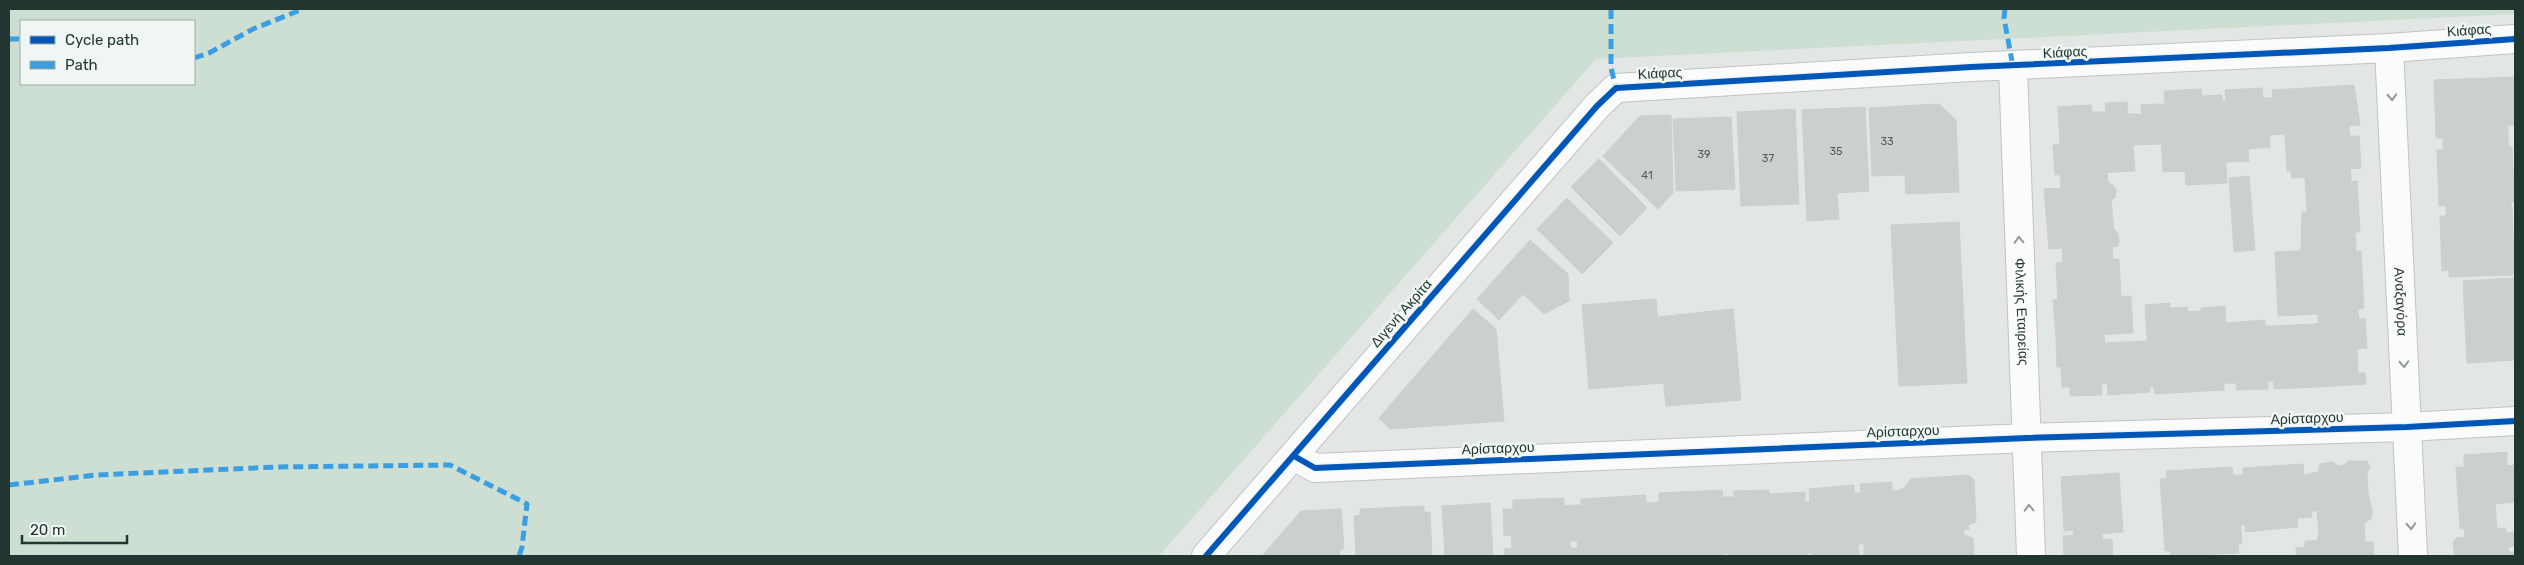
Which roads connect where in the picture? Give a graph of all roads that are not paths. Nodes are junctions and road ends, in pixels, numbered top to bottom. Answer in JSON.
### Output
{"nodes":[{"id":1,"x":2515,"y":39,"type":"edge"},
{"id":2,"x":2389,"y":48,"type":"junction"},
{"id":3,"x":2013,"y":67,"type":"junction"},
{"id":4,"x":1616,"y":88,"type":"joint"},
{"id":5,"x":2515,"y":421,"type":"edge"},
{"id":6,"x":2407,"y":427,"type":"junction"},
{"id":7,"x":2027,"y":438,"type":"junction"},
{"id":8,"x":1294,"y":456,"type":"junction"},
{"id":9,"x":1206,"y":556,"type":"edge"},
{"id":10,"x":2031,"y":556,"type":"edge"},
{"id":11,"x":2413,"y":556,"type":"edge"}],
"edges":[{"from":1,"to":2,"type":"street","name":"Κιάφας"},
{"from":2,"to":3,"type":"street","name":"Κιάφας"},
{"from":2,"to":6,"type":"street","name":"Αναξαγόρα","one_way":true},
{"from":3,"to":4,"type":"street","name":"Κιάφας"},
{"from":7,"to":3,"type":"street","name":"Φιλικής Εταιρείας","one_way":true},
{"from":4,"to":8,"type":"street","name":"Διγενή Ακρίτα"},
{"from":5,"to":6,"type":"street","name":"Αρίσταρχου"},
{"from":6,"to":7,"type":"street","name":"Αρίσταρχου"},
{"from":6,"to":11,"type":"street","name":"Αναξαγόρα","one_way":true},
{"from":7,"to":8,"type":"street","name":"Αρίσταρχου"},
{"from":10,"to":7,"type":"street","name":"Φιλικής Εταιρείας","one_way":true},
{"from":8,"to":9,"type":"street","name":"Διγενή Ακρίτα"}]}
